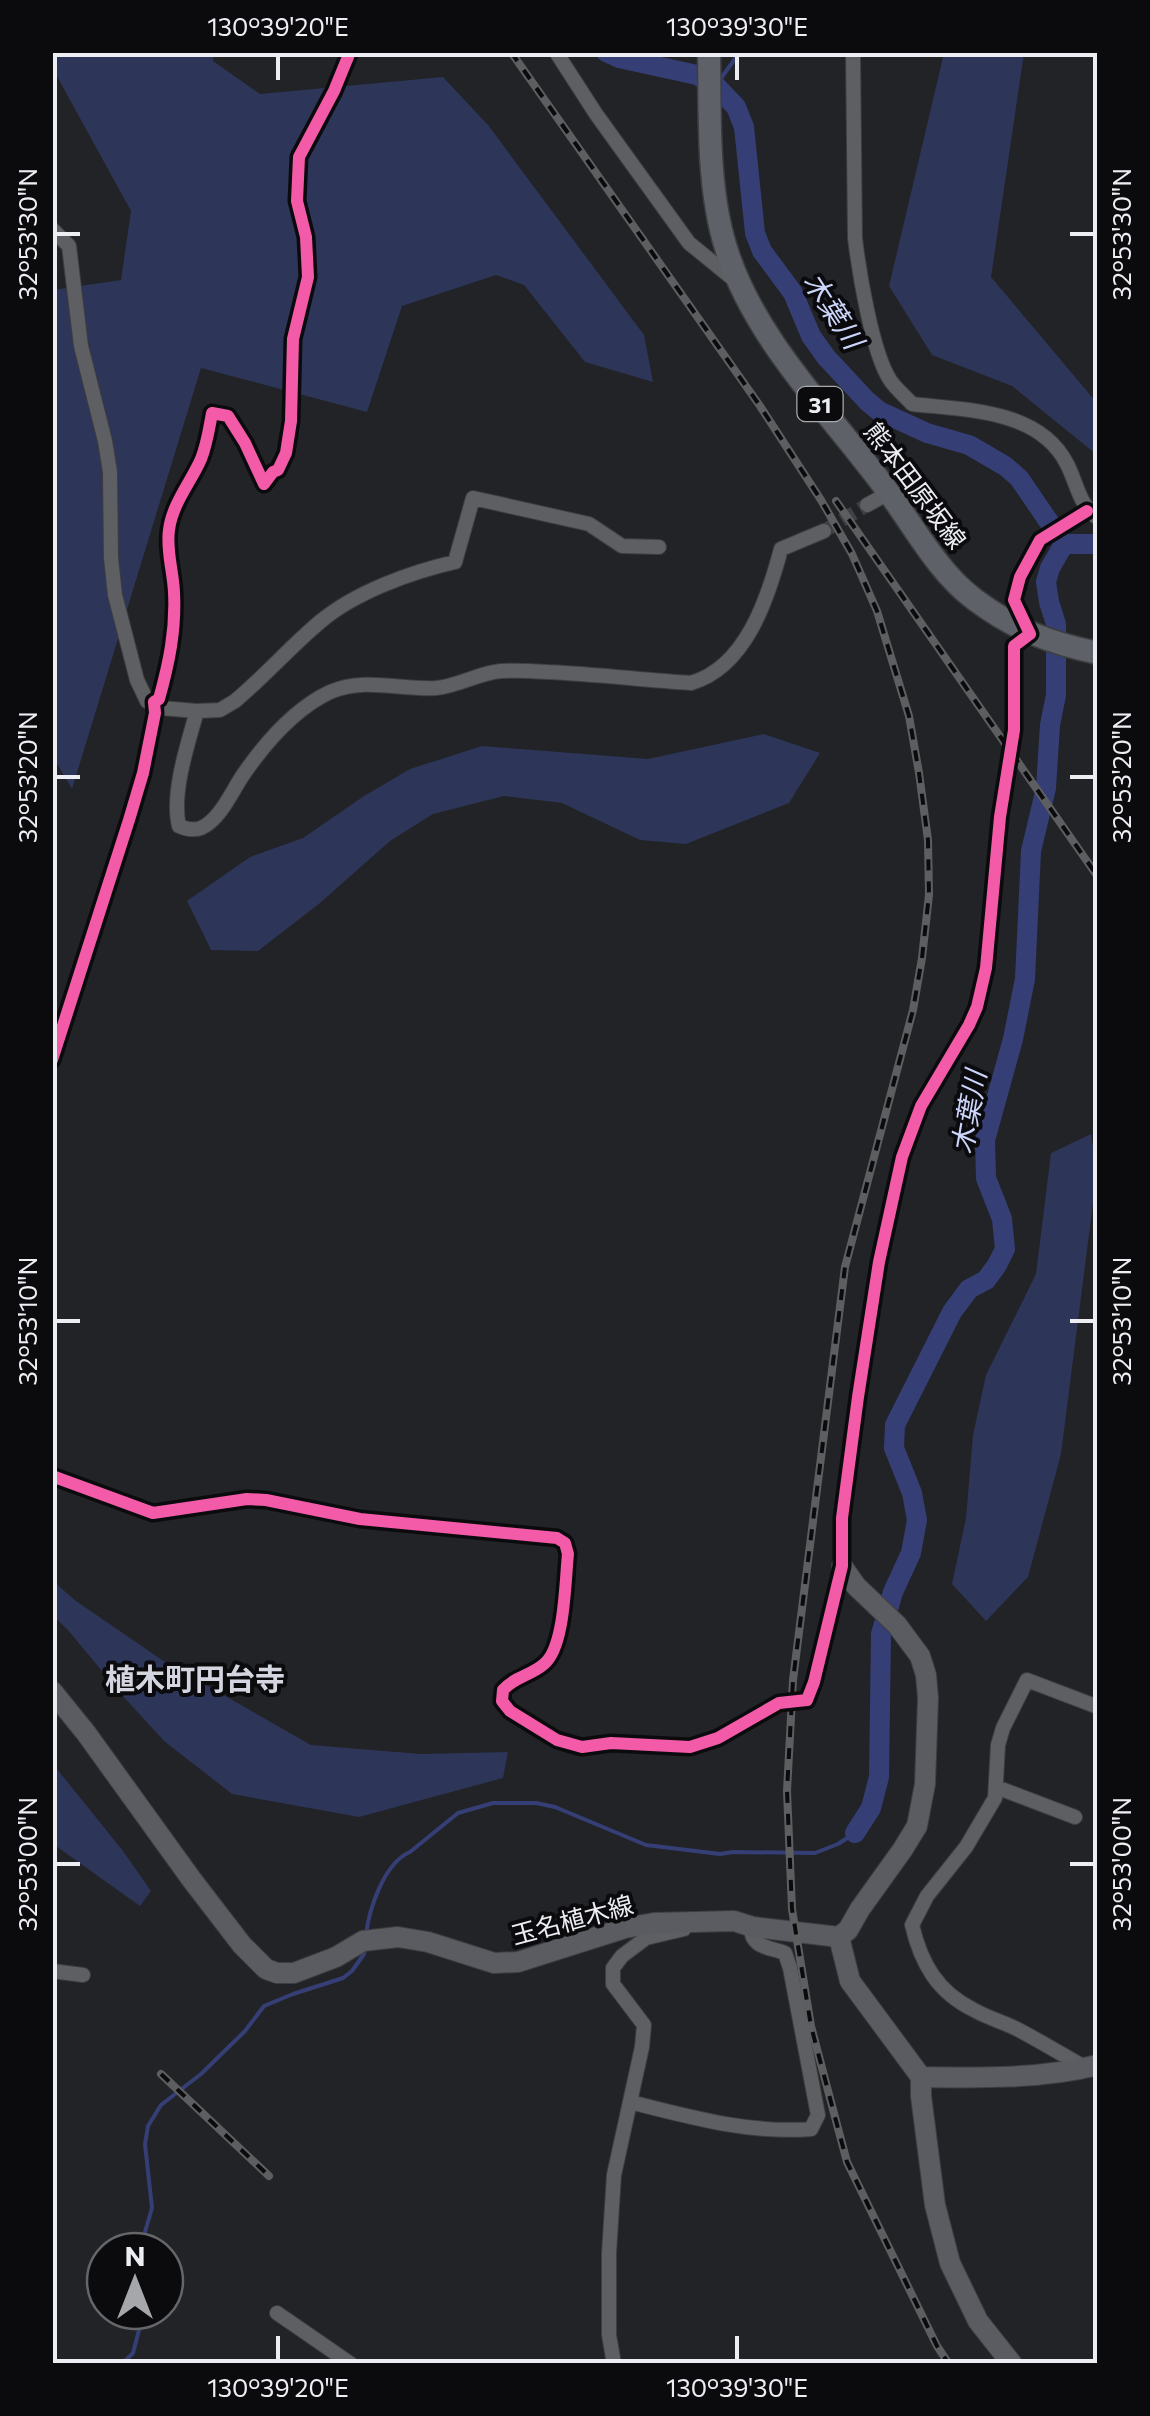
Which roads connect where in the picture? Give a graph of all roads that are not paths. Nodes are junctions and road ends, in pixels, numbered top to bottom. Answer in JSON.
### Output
{"nodes":[{"id":1,"x":350,"y":52,"type":"edge"},
{"id":2,"x":556,"y":52,"type":"edge"},
{"id":3,"x":708,"y":52,"type":"edge"},
{"id":4,"x":852,"y":52,"type":"edge"},
{"id":5,"x":52,"y":229,"type":"edge"},
{"id":6,"x":740,"y":285,"type":"junction"},
{"id":7,"x":890,"y":493,"type":"junction"},
{"id":8,"x":867,"y":504,"type":"tunnel mouth"},
{"id":9,"x":1092,"y":515,"type":"edge"},
{"id":10,"x":824,"y":531,"type":"tunnel mouth"},
{"id":11,"x":660,"y":547,"type":"dead end"},
{"id":12,"x":1037,"y":636,"type":"junction"},
{"id":13,"x":1087,"y":650,"type":"edge"},
{"id":14,"x":154,"y":702,"type":"junction"},
{"id":15,"x":197,"y":711,"type":"junction"},
{"id":16,"x":52,"y":1060,"type":"edge"},
{"id":17,"x":52,"y":1476,"type":"edge"},
{"id":18,"x":842,"y":1566,"type":"junction"},
{"id":19,"x":52,"y":1692,"type":"edge"},
{"id":20,"x":1098,"y":1707,"type":"edge"},
{"id":21,"x":996,"y":1787,"type":"junction"},
{"id":22,"x":1075,"y":1817,"type":"dead end"},
{"id":23,"x":709,"y":1922,"type":"junction"},
{"id":24,"x":751,"y":1926,"type":"junction"},
{"id":25,"x":838,"y":1937,"type":"junction"},
{"id":26,"x":52,"y":1971,"type":"edge"},
{"id":27,"x":83,"y":1974,"type":"dead end"},
{"id":28,"x":1092,"y":2067,"type":"edge"},
{"id":29,"x":921,"y":2077,"type":"junction"},
{"id":30,"x":630,"y":2102,"type":"junction"},
{"id":31,"x":277,"y":2313,"type":"dead end"},
{"id":32,"x":350,"y":2364,"type":"edge"},
{"id":33,"x":614,"y":2364,"type":"edge"},
{"id":34,"x":1012,"y":2364,"type":"edge"}],
"edges":[{"from":1,"to":14,"type":"street"},
{"from":2,"to":6,"type":"street"},
{"from":3,"to":6,"type":"main road","name":"熊本田原坂線","number":"31"},
{"from":4,"to":9,"type":"street"},
{"from":5,"to":14,"type":"street"},
{"from":6,"to":7,"type":"main road","name":"熊本田原坂線","number":"31"},
{"from":7,"to":8,"type":"street"},
{"from":7,"to":12,"type":"main road","name":"熊本田原坂線","number":"31"},
{"from":9,"to":12,"type":"street"},
{"from":10,"to":15,"type":"street"},
{"from":11,"to":15,"type":"street"},
{"from":12,"to":13,"type":"main road","name":"熊本田原坂線","number":"31"},
{"from":12,"to":18,"type":"street"},
{"from":14,"to":15,"type":"street"},
{"from":14,"to":16,"type":"street"},
{"from":17,"to":18,"type":"street"},
{"from":18,"to":25,"type":"main road"},
{"from":19,"to":23,"type":"main road","name":"玉名植木線"},
{"from":20,"to":21,"type":"street"},
{"from":21,"to":22,"type":"street"},
{"from":21,"to":28,"type":"street"},
{"from":23,"to":24,"type":"main road","name":"玉名植木線"},
{"from":23,"to":30,"type":"street"},
{"from":24,"to":25,"type":"main road","name":"玉名植木線"},
{"from":24,"to":30,"type":"street"},
{"from":25,"to":29,"type":"main road"},
{"from":26,"to":27,"type":"street"},
{"from":28,"to":29,"type":"main road"},
{"from":29,"to":34,"type":"main road"},
{"from":30,"to":33,"type":"street"},
{"from":31,"to":32,"type":"street"}]}
